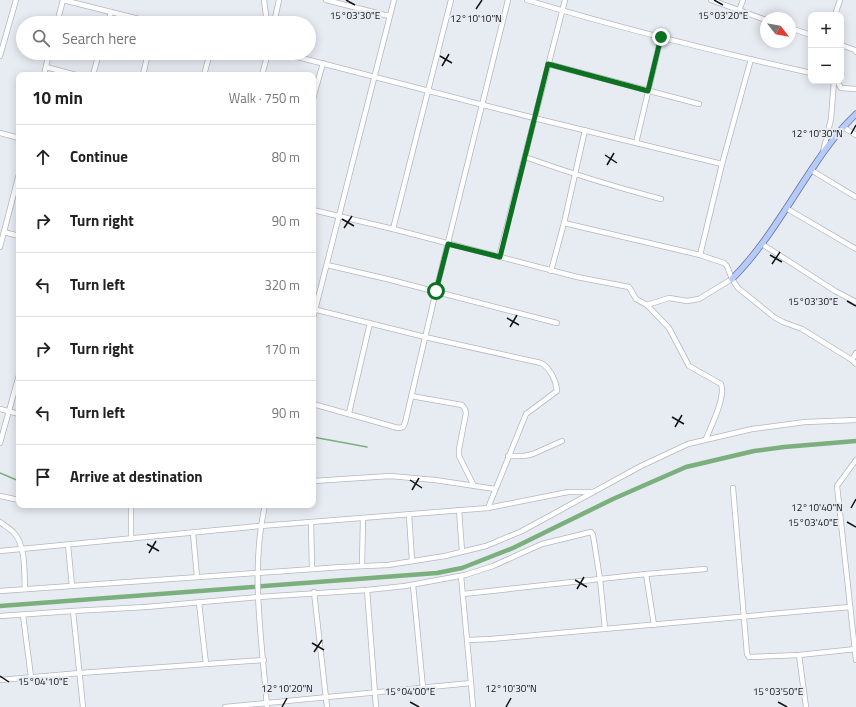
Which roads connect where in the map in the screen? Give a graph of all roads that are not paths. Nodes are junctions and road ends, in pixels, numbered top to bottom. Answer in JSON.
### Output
{"nodes":[{"id":1,"x":16,"y":0,"type":"edge"},
{"id":2,"x":264,"y":0,"type":"edge"},
{"id":3,"x":279,"y":0,"type":"edge"},
{"id":4,"x":326,"y":0,"type":"edge"},
{"id":5,"x":394,"y":0,"type":"edge"},
{"id":6,"x":451,"y":0,"type":"edge"},
{"id":7,"x":508,"y":0,"type":"edge"},
{"id":8,"x":527,"y":0,"type":"edge"},
{"id":9,"x":565,"y":0,"type":"edge"},
{"id":10,"x":711,"y":0,"type":"edge"},
{"id":11,"x":743,"y":0,"type":"edge"},
{"id":12,"x":840,"y":0,"type":"edge"},
{"id":13,"x":562,"y":11,"type":"junction"},
{"id":14,"x":739,"y":11,"type":"junction"},
{"id":15,"x":111,"y":12,"type":"junction"},
{"id":16,"x":836,"y":12,"type":"edge"},
{"id":17,"x":59,"y":16,"type":"edge"},
{"id":18,"x":110,"y":16,"type":"edge"},
{"id":19,"x":127,"y":16,"type":"edge"},
{"id":20,"x":266,"y":16,"type":"edge"},
{"id":21,"x":276,"y":16,"type":"edge"},
{"id":22,"x":389,"y":16,"type":"junction"},
{"id":23,"x":760,"y":18,"type":"edge"},
{"id":24,"x":796,"y":30,"type":"edge"},
{"id":25,"x":808,"y":34,"type":"edge"},
{"id":26,"x":661,"y":37,"type":"junction"},
{"id":27,"x":844,"y":46,"type":"edge"},
{"id":28,"x":856,"y":51,"type":"edge"},
{"id":29,"x":0,"y":56,"type":"edge"},
{"id":30,"x":751,"y":59,"type":"junction"},
{"id":31,"x":48,"y":60,"type":"edge"},
{"id":32,"x":97,"y":60,"type":"edge"},
{"id":33,"x":146,"y":60,"type":"edge"},
{"id":34,"x":208,"y":60,"type":"edge"},
{"id":35,"x":266,"y":60,"type":"edge"},
{"id":36,"x":308,"y":60,"type":"edge"},
{"id":37,"x":323,"y":64,"type":"junction"},
{"id":38,"x":548,"y":64,"type":"junction"},
{"id":39,"x":46,"y":67,"type":"junction"},
{"id":40,"x":45,"y":72,"type":"edge"},
{"id":41,"x":65,"y":72,"type":"edge"},
{"id":42,"x":94,"y":72,"type":"edge"},
{"id":43,"x":144,"y":72,"type":"edge"},
{"id":44,"x":205,"y":72,"type":"edge"},
{"id":45,"x":263,"y":72,"type":"edge"},
{"id":46,"x":808,"y":72,"type":"edge"},
{"id":47,"x":374,"y":76,"type":"junction"},
{"id":48,"x":834,"y":84,"type":"edge"},
{"id":49,"x":839,"y":84,"type":"edge"},
{"id":50,"x":316,"y":89,"type":"edge"},
{"id":51,"x":856,"y":89,"type":"edge"},
{"id":52,"x":428,"y":91,"type":"junction"},
{"id":53,"x":648,"y":91,"type":"junction"},
{"id":54,"x":482,"y":104,"type":"junction"},
{"id":55,"x":699,"y":104,"type":"dead end"},
{"id":56,"x":856,"y":114,"type":"edge"},
{"id":57,"x":534,"y":118,"type":"junction"},
{"id":58,"x":842,"y":127,"type":"junction"},
{"id":59,"x":585,"y":130,"type":"junction"},
{"id":60,"x":0,"y":133,"type":"edge"},
{"id":61,"x":856,"y":135,"type":"edge"},
{"id":62,"x":16,"y":137,"type":"edge"},
{"id":63,"x":636,"y":143,"type":"junction"},
{"id":64,"x":823,"y":153,"type":"junction"},
{"id":65,"x":525,"y":157,"type":"junction"},
{"id":66,"x":722,"y":164,"type":"junction"},
{"id":67,"x":811,"y":170,"type":"junction"},
{"id":68,"x":575,"y":175,"type":"junction"},
{"id":69,"x":16,"y":190,"type":"edge"},
{"id":70,"x":856,"y":197,"type":"edge"},
{"id":71,"x":661,"y":199,"type":"dead end"},
{"id":72,"x":786,"y":208,"type":"junction"},
{"id":73,"x":316,"y":211,"type":"edge"},
{"id":74,"x":339,"y":216,"type":"junction"},
{"id":75,"x":564,"y":223,"type":"junction"},
{"id":76,"x":393,"y":229,"type":"junction"},
{"id":77,"x":4,"y":232,"type":"junction"},
{"id":78,"x":16,"y":235,"type":"edge"},
{"id":79,"x":448,"y":244,"type":"junction"},
{"id":80,"x":762,"y":244,"type":"junction"},
{"id":81,"x":0,"y":247,"type":"edge"},
{"id":82,"x":856,"y":249,"type":"edge"},
{"id":83,"x":700,"y":255,"type":"junction"},
{"id":84,"x":500,"y":257,"type":"junction"},
{"id":85,"x":327,"y":265,"type":"junction"},
{"id":86,"x":551,"y":270,"type":"junction"},
{"id":87,"x":732,"y":280,"type":"junction"},
{"id":88,"x":436,"y":291,"type":"junction"},
{"id":89,"x":316,"y":302,"type":"edge"},
{"id":90,"x":856,"y":302,"type":"edge"},
{"id":91,"x":647,"y":305,"type":"junction"},
{"id":92,"x":316,"y":310,"type":"edge"},
{"id":93,"x":370,"y":323,"type":"junction"},
{"id":94,"x":557,"y":323,"type":"dead end"},
{"id":95,"x":425,"y":337,"type":"junction"},
{"id":96,"x":856,"y":353,"type":"edge"},
{"id":97,"x":854,"y":362,"type":"edge"},
{"id":98,"x":16,"y":387,"type":"edge"},
{"id":99,"x":411,"y":396,"type":"junction"},
{"id":100,"x":316,"y":405,"type":"edge"},
{"id":101,"x":0,"y":409,"type":"edge"},
{"id":102,"x":10,"y":412,"type":"junction"},
{"id":103,"x":16,"y":413,"type":"edge"},
{"id":104,"x":349,"y":413,"type":"junction"},
{"id":105,"x":856,"y":420,"type":"edge"},
{"id":106,"x":706,"y":439,"type":"junction"},
{"id":107,"x":562,"y":441,"type":"dead end"},
{"id":108,"x":0,"y":443,"type":"edge"},
{"id":109,"x":508,"y":456,"type":"junction"},
{"id":110,"x":856,"y":460,"type":"edge"},
{"id":111,"x":316,"y":481,"type":"edge"},
{"id":112,"x":474,"y":486,"type":"junction"},
{"id":113,"x":733,"y":488,"type":"dead end"},
{"id":114,"x":495,"y":489,"type":"junction"},
{"id":115,"x":595,"y":492,"type":"junction"},
{"id":116,"x":0,"y":496,"type":"edge"},
{"id":117,"x":16,"y":499,"type":"edge"},
{"id":118,"x":131,"y":508,"type":"edge"},
{"id":119,"x":264,"y":508,"type":"edge"},
{"id":120,"x":488,"y":508,"type":"junction"},
{"id":121,"x":459,"y":510,"type":"junction"},
{"id":122,"x":409,"y":515,"type":"junction"},
{"id":123,"x":363,"y":518,"type":"junction"},
{"id":124,"x":0,"y":522,"type":"edge"},
{"id":125,"x":311,"y":522,"type":"junction"},
{"id":126,"x":260,"y":526,"type":"junction"},
{"id":127,"x":193,"y":533,"type":"junction"},
{"id":128,"x":131,"y":539,"type":"junction"},
{"id":129,"x":68,"y":545,"type":"junction"},
{"id":130,"x":22,"y":549,"type":"junction"},
{"id":131,"x":0,"y":551,"type":"edge"},
{"id":132,"x":462,"y":552,"type":"junction"},
{"id":133,"x":412,"y":561,"type":"junction"},
{"id":134,"x":362,"y":566,"type":"junction"},
{"id":135,"x":312,"y":569,"type":"junction"},
{"id":136,"x":705,"y":569,"type":"dead end"},
{"id":137,"x":646,"y":574,"type":"junction"},
{"id":138,"x":257,"y":576,"type":"junction"},
{"id":139,"x":461,"y":576,"type":"junction"},
{"id":140,"x":197,"y":577,"type":"junction"},
{"id":141,"x":600,"y":579,"type":"junction"},
{"id":142,"x":413,"y":584,"type":"junction"},
{"id":143,"x":72,"y":586,"type":"junction"},
{"id":144,"x":25,"y":589,"type":"junction"},
{"id":145,"x":367,"y":590,"type":"junction"},
{"id":146,"x":0,"y":591,"type":"edge"},
{"id":147,"x":314,"y":592,"type":"junction"},
{"id":148,"x":258,"y":594,"type":"junction"},
{"id":149,"x":463,"y":594,"type":"junction"},
{"id":150,"x":199,"y":603,"type":"junction"},
{"id":151,"x":850,"y":607,"type":"junction"},
{"id":152,"x":73,"y":611,"type":"junction"},
{"id":153,"x":23,"y":615,"type":"junction"},
{"id":154,"x":0,"y":616,"type":"edge"},
{"id":155,"x":744,"y":616,"type":"junction"},
{"id":156,"x":654,"y":625,"type":"junction"},
{"id":157,"x":605,"y":629,"type":"junction"},
{"id":158,"x":468,"y":640,"type":"junction"},
{"id":159,"x":855,"y":649,"type":"edge"},
{"id":160,"x":799,"y":654,"type":"junction"},
{"id":161,"x":264,"y":660,"type":"junction"},
{"id":162,"x":856,"y":660,"type":"edge"},
{"id":163,"x":206,"y":664,"type":"junction"},
{"id":164,"x":80,"y":673,"type":"junction"},
{"id":165,"x":31,"y":677,"type":"junction"},
{"id":166,"x":0,"y":680,"type":"edge"},
{"id":167,"x":471,"y":683,"type":"junction"},
{"id":168,"x":423,"y":688,"type":"junction"},
{"id":169,"x":375,"y":693,"type":"junction"},
{"id":170,"x":326,"y":697,"type":"junction"},
{"id":171,"x":267,"y":705,"type":"edge"},
{"id":172,"x":83,"y":707,"type":"edge"},
{"id":173,"x":225,"y":707,"type":"edge"},
{"id":174,"x":327,"y":707,"type":"edge"},
{"id":175,"x":376,"y":707,"type":"edge"},
{"id":176,"x":473,"y":707,"type":"edge"},
{"id":177,"x":806,"y":707,"type":"edge"}],
"edges":[{"from":1,"to":29,"type":"street"},
{"from":2,"to":20,"type":"street"},
{"from":3,"to":21,"type":"street"},
{"from":4,"to":22,"type":"street"},
{"from":5,"to":22,"type":"street"},
{"from":6,"to":52,"type":"street"},
{"from":7,"to":54,"type":"street"},
{"from":8,"to":13,"type":"street"},
{"from":9,"to":13,"type":"street"},
{"from":10,"to":14,"type":"street"},
{"from":11,"to":14,"type":"street"},
{"from":12,"to":16,"type":"street"},
{"from":13,"to":26,"type":"street"},
{"from":13,"to":38,"type":"street"},
{"from":14,"to":23,"type":"street"},
{"from":15,"to":17,"type":"street"},
{"from":15,"to":18,"type":"street"},
{"from":15,"to":19,"type":"street"},
{"from":22,"to":47,"type":"street"},
{"from":24,"to":25,"type":"street"},
{"from":26,"to":30,"type":"street"},
{"from":26,"to":53,"type":"street"},
{"from":27,"to":28,"type":"street"},
{"from":30,"to":46,"type":"street"},
{"from":30,"to":66,"type":"street"},
{"from":31,"to":39,"type":"street"},
{"from":32,"to":42,"type":"street"},
{"from":33,"to":43,"type":"street"},
{"from":34,"to":44,"type":"street"},
{"from":35,"to":45,"type":"street"},
{"from":36,"to":37,"type":"street"},
{"from":37,"to":47,"type":"street"},
{"from":37,"to":50,"type":"street"},
{"from":38,"to":53,"type":"street"},
{"from":38,"to":57,"type":"street"},
{"from":39,"to":40,"type":"street"},
{"from":39,"to":41,"type":"street"},
{"from":47,"to":52,"type":"street"},
{"from":47,"to":74,"type":"street"},
{"from":48,"to":64,"type":"street"},
{"from":49,"to":51,"type":"street"},
{"from":52,"to":54,"type":"street"},
{"from":52,"to":76,"type":"street"},
{"from":53,"to":55,"type":"street"},
{"from":53,"to":63,"type":"street"},
{"from":54,"to":57,"type":"street"},
{"from":54,"to":79,"type":"street"},
{"from":56,"to":58,"type":"main road"},
{"from":57,"to":59,"type":"street"},
{"from":57,"to":65,"type":"street"},
{"from":58,"to":61,"type":"street"},
{"from":58,"to":64,"type":"main road"},
{"from":59,"to":63,"type":"street"},
{"from":59,"to":68,"type":"street"},
{"from":60,"to":62,"type":"street"},
{"from":63,"to":66,"type":"street"},
{"from":64,"to":67,"type":"main road"},
{"from":65,"to":68,"type":"street"},
{"from":65,"to":84,"type":"street"},
{"from":66,"to":83,"type":"street"},
{"from":67,"to":70,"type":"street"},
{"from":67,"to":72,"type":"main road"},
{"from":68,"to":71,"type":"street"},
{"from":68,"to":75,"type":"street"},
{"from":69,"to":77,"type":"street"},
{"from":72,"to":80,"type":"main road"},
{"from":72,"to":82,"type":"street"},
{"from":73,"to":74,"type":"street"},
{"from":74,"to":76,"type":"street"},
{"from":74,"to":85,"type":"street"},
{"from":75,"to":83,"type":"street"},
{"from":75,"to":86,"type":"street"},
{"from":76,"to":79,"type":"street"},
{"from":77,"to":78,"type":"street"},
{"from":77,"to":81,"type":"street"},
{"from":79,"to":84,"type":"street"},
{"from":79,"to":88,"type":"street"},
{"from":80,"to":87,"type":"main road"},
{"from":80,"to":90,"type":"street"},
{"from":83,"to":87,"type":"street"},
{"from":84,"to":86,"type":"street"},
{"from":85,"to":88,"type":"street"},
{"from":85,"to":89,"type":"street"},
{"from":86,"to":91,"type":"street"},
{"from":87,"to":91,"type":"street"},
{"from":87,"to":97,"type":"street"},
{"from":88,"to":94,"type":"street"},
{"from":88,"to":95,"type":"street"},
{"from":91,"to":106,"type":"street"},
{"from":92,"to":93,"type":"street"},
{"from":93,"to":95,"type":"street"},
{"from":93,"to":104,"type":"street"},
{"from":95,"to":99,"type":"street"},
{"from":95,"to":109,"type":"street"},
{"from":96,"to":97,"type":"street"},
{"from":98,"to":102,"type":"street"},
{"from":99,"to":104,"type":"street"},
{"from":99,"to":112,"type":"street"},
{"from":100,"to":104,"type":"street"},
{"from":101,"to":102,"type":"street"},
{"from":102,"to":103,"type":"street"},
{"from":102,"to":108,"type":"street"},
{"from":105,"to":106,"type":"street"},
{"from":106,"to":115,"type":"street"},
{"from":107,"to":109,"type":"street"},
{"from":109,"to":114,"type":"street"},
{"from":110,"to":151,"type":"street"},
{"from":111,"to":112,"type":"street"},
{"from":112,"to":114,"type":"street"},
{"from":113,"to":155,"type":"street"},
{"from":114,"to":120,"type":"street"},
{"from":115,"to":120,"type":"street"},
{"from":115,"to":132,"type":"street"},
{"from":116,"to":117,"type":"street"},
{"from":118,"to":128,"type":"street"},
{"from":119,"to":126,"type":"street"},
{"from":120,"to":121,"type":"street"},
{"from":121,"to":122,"type":"street"},
{"from":121,"to":132,"type":"street"},
{"from":122,"to":123,"type":"street"},
{"from":122,"to":133,"type":"street"},
{"from":123,"to":125,"type":"street"},
{"from":123,"to":134,"type":"street"},
{"from":124,"to":130,"type":"street"},
{"from":125,"to":126,"type":"street"},
{"from":125,"to":135,"type":"street"},
{"from":126,"to":127,"type":"street"},
{"from":126,"to":138,"type":"street"},
{"from":127,"to":128,"type":"street"},
{"from":127,"to":140,"type":"street"},
{"from":128,"to":129,"type":"street"},
{"from":129,"to":130,"type":"street"},
{"from":129,"to":143,"type":"street"},
{"from":130,"to":131,"type":"street"},
{"from":130,"to":144,"type":"street"},
{"from":132,"to":133,"type":"street"},
{"from":133,"to":134,"type":"street"},
{"from":134,"to":135,"type":"street"},
{"from":135,"to":138,"type":"street"},
{"from":136,"to":137,"type":"street"},
{"from":137,"to":141,"type":"street"},
{"from":137,"to":156,"type":"street"},
{"from":138,"to":140,"type":"street"},
{"from":138,"to":148,"type":"street"},
{"from":139,"to":141,"type":"street"},
{"from":139,"to":142,"type":"street"},
{"from":139,"to":149,"type":"street"},
{"from":140,"to":143,"type":"street"},
{"from":141,"to":149,"type":"street"},
{"from":141,"to":157,"type":"street"},
{"from":142,"to":145,"type":"street"},
{"from":142,"to":168,"type":"street"},
{"from":143,"to":144,"type":"street"},
{"from":144,"to":146,"type":"street"},
{"from":145,"to":147,"type":"street"},
{"from":145,"to":169,"type":"street"},
{"from":147,"to":148,"type":"street"},
{"from":147,"to":170,"type":"street"},
{"from":148,"to":150,"type":"street"},
{"from":148,"to":161,"type":"street"},
{"from":149,"to":158,"type":"street"},
{"from":150,"to":152,"type":"street"},
{"from":150,"to":163,"type":"street"},
{"from":151,"to":155,"type":"street"},
{"from":151,"to":159,"type":"street"},
{"from":152,"to":153,"type":"street"},
{"from":152,"to":164,"type":"street"},
{"from":153,"to":154,"type":"street"},
{"from":153,"to":165,"type":"street"},
{"from":155,"to":156,"type":"street"},
{"from":155,"to":160,"type":"street"},
{"from":156,"to":157,"type":"street"},
{"from":157,"to":158,"type":"street"},
{"from":158,"to":167,"type":"street"},
{"from":159,"to":160,"type":"street"},
{"from":159,"to":162,"type":"street"},
{"from":160,"to":177,"type":"street"},
{"from":161,"to":163,"type":"street"},
{"from":161,"to":171,"type":"street"},
{"from":163,"to":164,"type":"street"},
{"from":164,"to":165,"type":"street"},
{"from":164,"to":172,"type":"street"},
{"from":165,"to":166,"type":"street"},
{"from":167,"to":168,"type":"street"},
{"from":167,"to":176,"type":"street"},
{"from":168,"to":169,"type":"street"},
{"from":169,"to":170,"type":"street"},
{"from":169,"to":175,"type":"street"},
{"from":170,"to":171,"type":"street"},
{"from":170,"to":174,"type":"street"},
{"from":171,"to":173,"type":"street"}]}
